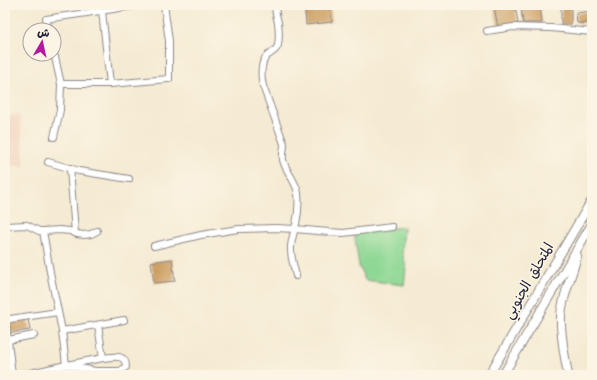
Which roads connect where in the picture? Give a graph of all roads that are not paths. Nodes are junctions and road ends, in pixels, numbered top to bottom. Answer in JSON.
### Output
{"nodes":[{"id":1,"x":140,"y":5,"type":"edge"},
{"id":2,"x":164,"y":5,"type":"edge"},
{"id":3,"x":275,"y":6,"type":"edge"},
{"id":4,"x":102,"y":11,"type":"junction"},
{"id":5,"x":47,"y":22,"type":"edge"},
{"id":6,"x":487,"y":31,"type":"dead end"},
{"id":7,"x":592,"y":32,"type":"edge"},
{"id":8,"x":56,"y":62,"type":"edge"},
{"id":9,"x":61,"y":84,"type":"junction"},
{"id":10,"x":110,"y":84,"type":"junction"},
{"id":11,"x":54,"y":137,"type":"dead end"},
{"id":12,"x":48,"y":162,"type":"dead end"},
{"id":13,"x":70,"y":168,"type":"junction"},
{"id":14,"x":129,"y":179,"type":"dead end"},
{"id":15,"x":592,"y":200,"type":"edge"},
{"id":16,"x":592,"y":224,"type":"edge"},
{"id":17,"x":5,"y":226,"type":"edge"},
{"id":18,"x":392,"y":227,"type":"dead end"},
{"id":19,"x":295,"y":229,"type":"junction"},
{"id":20,"x":97,"y":231,"type":"dead end"},
{"id":21,"x":43,"y":232,"type":"junction"},
{"id":22,"x":75,"y":232,"type":"junction"},
{"id":23,"x":580,"y":244,"type":"junction"},
{"id":24,"x":154,"y":246,"type":"dead end"},
{"id":25,"x":296,"y":276,"type":"dead end"},
{"id":26,"x":58,"y":312,"type":"junction"},
{"id":27,"x":124,"y":320,"type":"dead end"},
{"id":28,"x":98,"y":325,"type":"junction"},
{"id":29,"x":62,"y":331,"type":"junction"},
{"id":30,"x":34,"y":335,"type":"dead end"},
{"id":31,"x":8,"y":340,"type":"junction"},
{"id":32,"x":103,"y":358,"type":"junction"},
{"id":33,"x":66,"y":365,"type":"junction"},
{"id":34,"x":12,"y":375,"type":"edge"},
{"id":35,"x":22,"y":375,"type":"edge"},
{"id":36,"x":489,"y":375,"type":"edge"},
{"id":37,"x":503,"y":375,"type":"edge"},
{"id":38,"x":568,"y":375,"type":"edge"}],
"edges":[{"from":1,"to":4,"type":"street"},
{"from":2,"to":10,"type":"street"},
{"from":3,"to":19,"type":"street"},
{"from":4,"to":5,"type":"street"},
{"from":4,"to":10,"type":"street"},
{"from":6,"to":7,"type":"street"},
{"from":8,"to":9,"type":"street"},
{"from":9,"to":10,"type":"street"},
{"from":9,"to":11,"type":"street"},
{"from":12,"to":13,"type":"street"},
{"from":13,"to":14,"type":"street"},
{"from":13,"to":22,"type":"street"},
{"from":15,"to":36,"type":"highway","name":"المتحلق الجنوبي"},
{"from":16,"to":23,"type":"highway","name":"المتحلق الجنوبي"},
{"from":17,"to":21,"type":"street"},
{"from":18,"to":19,"type":"street"},
{"from":19,"to":24,"type":"street"},
{"from":19,"to":25,"type":"street"},
{"from":20,"to":22,"type":"street"},
{"from":21,"to":22,"type":"street"},
{"from":21,"to":26,"type":"street"},
{"from":23,"to":37,"type":"highway","name":"المتحلق الجنوبي"},
{"from":23,"to":38,"type":"highway"},
{"from":26,"to":29,"type":"street"},
{"from":26,"to":31,"type":"street"},
{"from":27,"to":28,"type":"street"},
{"from":28,"to":29,"type":"street"},
{"from":28,"to":32,"type":"street"},
{"from":29,"to":33,"type":"street"},
{"from":30,"to":31,"type":"street"},
{"from":31,"to":34,"type":"street"},
{"from":32,"to":33,"type":"street"},
{"from":32,"to":33,"type":"street"},
{"from":33,"to":35,"type":"street"}]}
